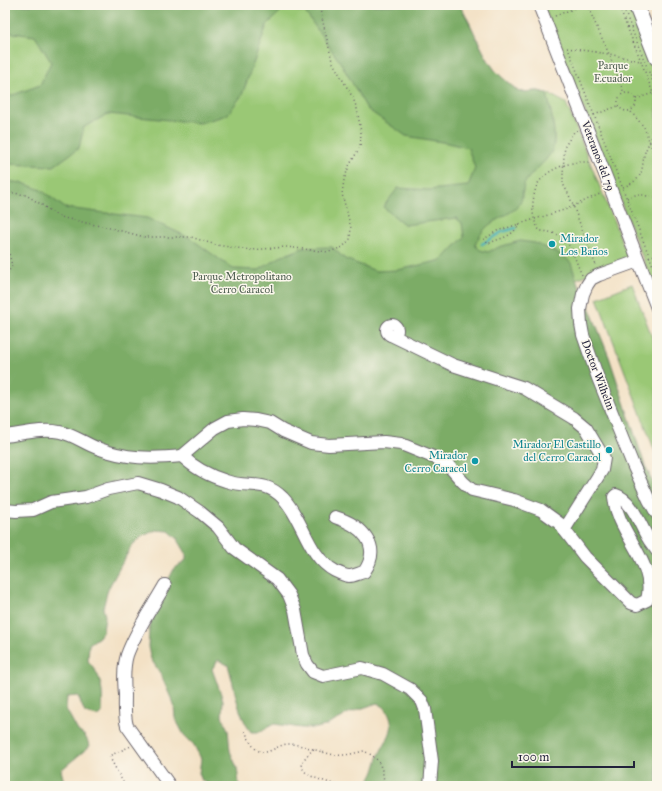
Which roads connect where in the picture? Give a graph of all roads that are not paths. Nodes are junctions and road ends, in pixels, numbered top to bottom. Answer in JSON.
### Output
{"nodes":[{"id":1,"x":539,"y":5,"type":"edge"},
{"id":2,"x":636,"y":5,"type":"edge"},
{"id":3,"x":657,"y":58,"type":"edge"},
{"id":4,"x":644,"y":259,"type":"junction"},
{"id":5,"x":657,"y":308,"type":"edge"},
{"id":6,"x":394,"y":332,"type":"dead end"},
{"id":7,"x":5,"y":436,"type":"edge"},
{"id":8,"x":182,"y":456,"type":"junction"},
{"id":9,"x":5,"y":510,"type":"edge"},
{"id":10,"x":657,"y":514,"type":"edge"},
{"id":11,"x":335,"y":517,"type":"dead end"},
{"id":12,"x":564,"y":530,"type":"junction"},
{"id":13,"x":657,"y":551,"type":"edge"},
{"id":14,"x":165,"y":585,"type":"dead end"},
{"id":15,"x":170,"y":786,"type":"edge"},
{"id":16,"x":430,"y":786,"type":"edge"}],
"edges":[{"from":1,"to":4,"type":"street","name":"Veteranos del 79"},
{"from":2,"to":3,"type":"main road"},
{"from":4,"to":5,"type":"street","name":"Veteranos del 79"},
{"from":4,"to":10,"type":"street","name":"Doctor Wilhelm"},
{"from":6,"to":12,"type":"street"},
{"from":7,"to":8,"type":"street"},
{"from":8,"to":11,"type":"street"},
{"from":8,"to":12,"type":"street"},
{"from":9,"to":16,"type":"street"},
{"from":12,"to":13,"type":"street"},
{"from":14,"to":15,"type":"street"}]}
